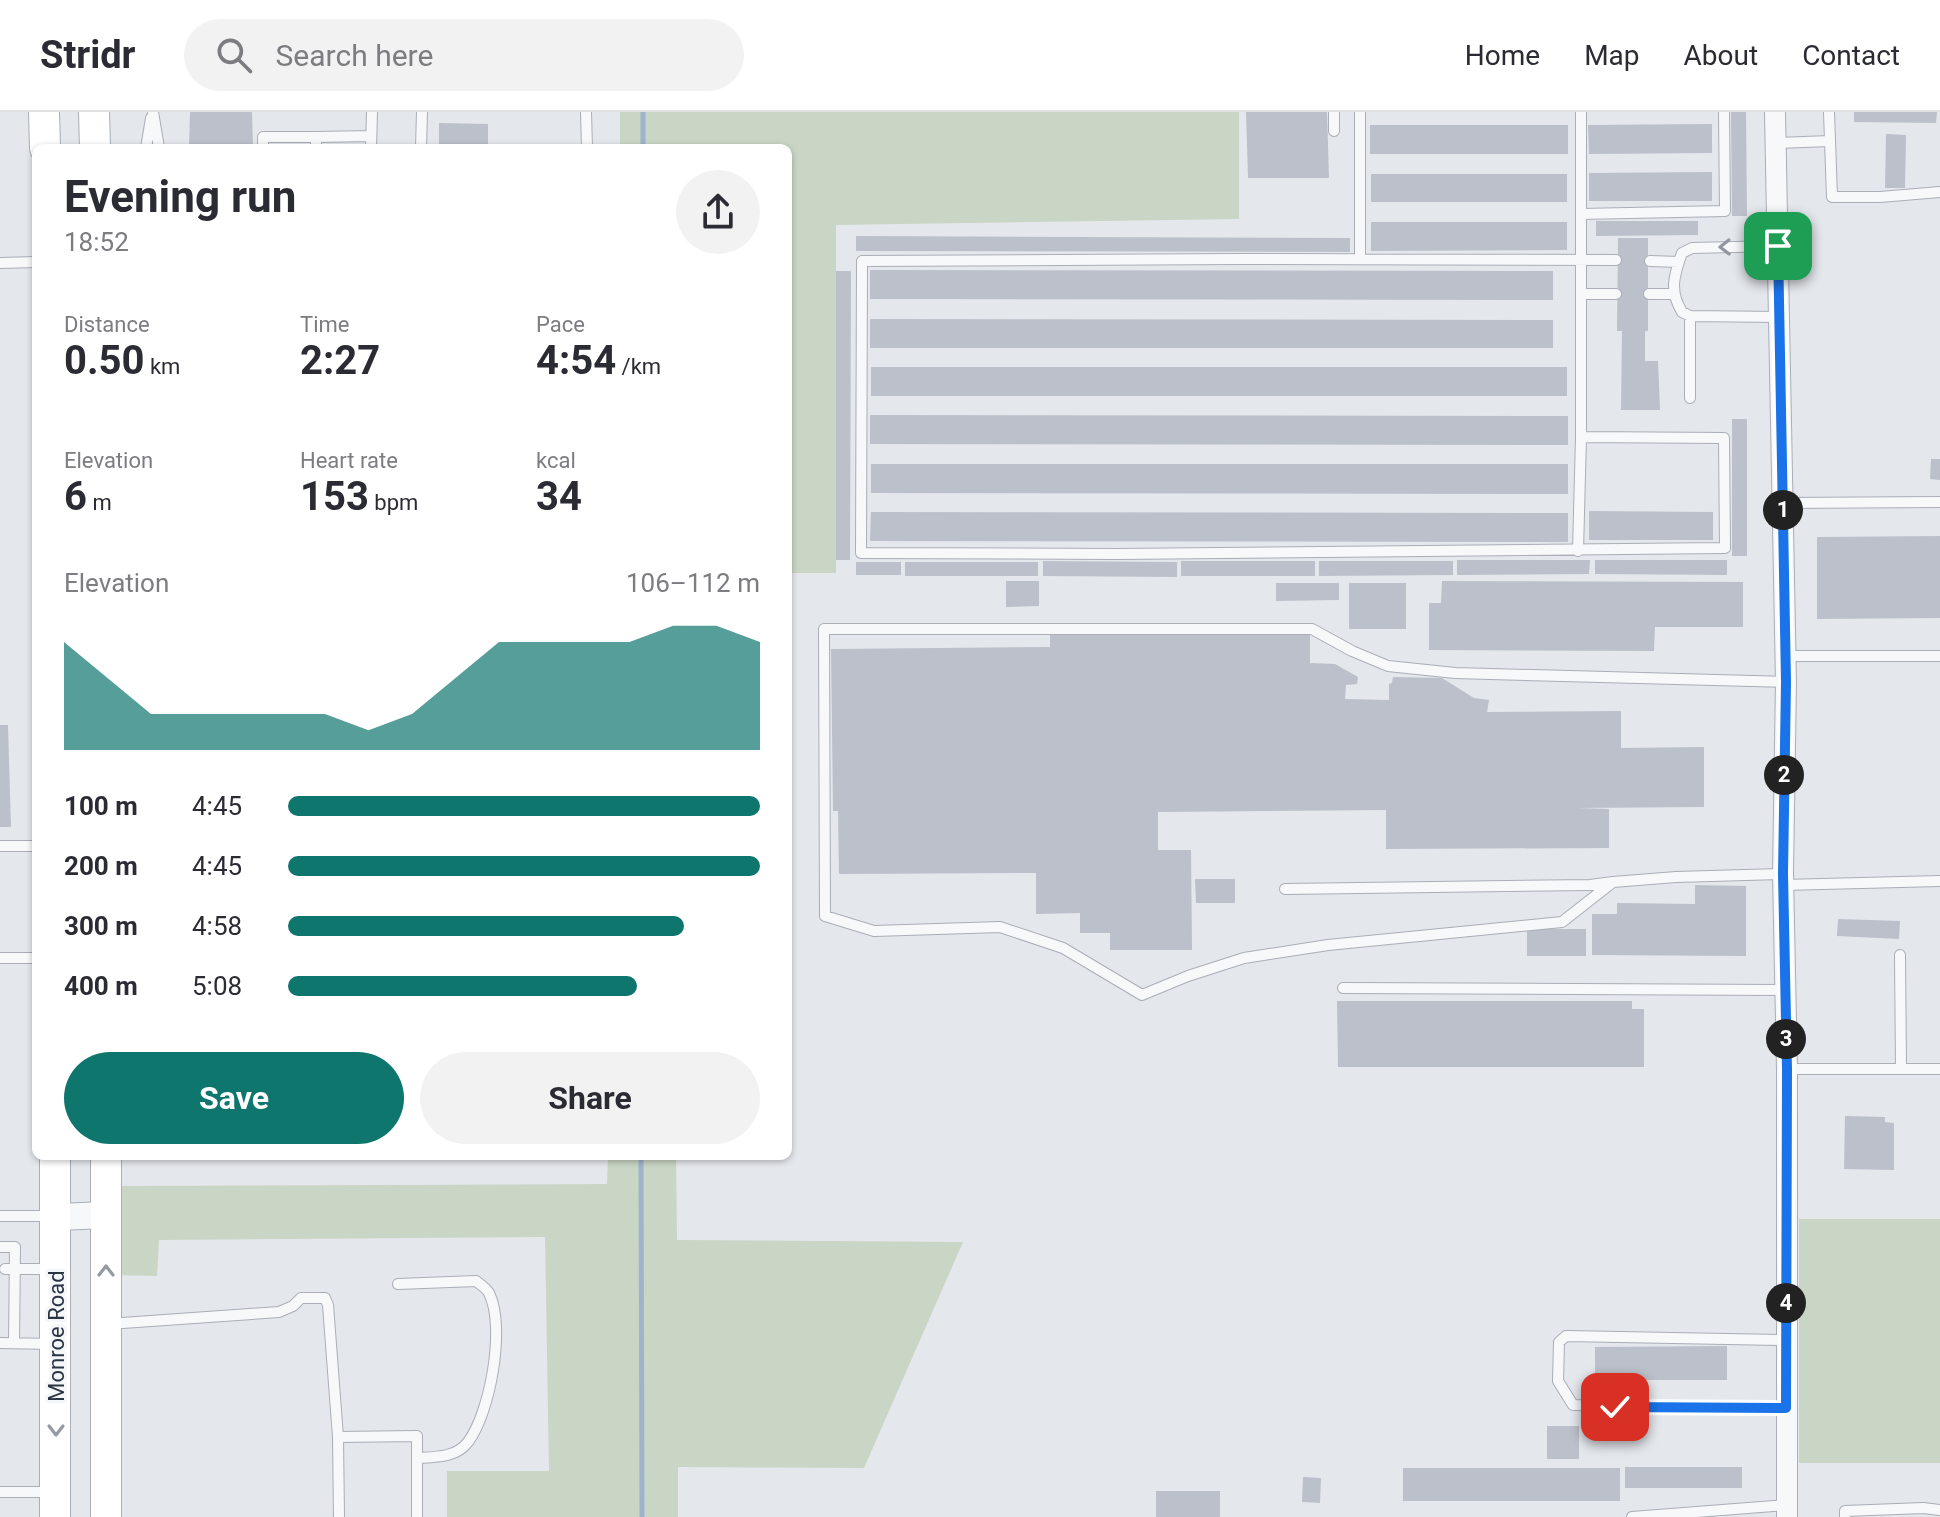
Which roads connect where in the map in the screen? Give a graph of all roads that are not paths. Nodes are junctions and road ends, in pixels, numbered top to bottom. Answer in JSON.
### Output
{"nodes":[{"id":1,"x":44,"y":112,"type":"edge"},
{"id":2,"x":94,"y":112,"type":"edge"},
{"id":3,"x":152,"y":112,"type":"edge"},
{"id":4,"x":372,"y":112,"type":"edge"},
{"id":5,"x":422,"y":112,"type":"edge"},
{"id":6,"x":586,"y":112,"type":"edge"},
{"id":7,"x":1334,"y":112,"type":"edge"},
{"id":8,"x":1360,"y":112,"type":"edge"},
{"id":9,"x":1581,"y":112,"type":"edge"},
{"id":10,"x":1724,"y":112,"type":"edge"},
{"id":11,"x":1775,"y":112,"type":"edge"},
{"id":12,"x":1829,"y":112,"type":"edge"},
{"id":13,"x":1334,"y":131,"type":"dead end"},
{"id":14,"x":1830,"y":141,"type":"junction"},
{"id":15,"x":316,"y":142,"type":"edge"},
{"id":16,"x":371,"y":142,"type":"edge"},
{"id":17,"x":1776,"y":143,"type":"junction"},
{"id":18,"x":45,"y":144,"type":"edge"},
{"id":19,"x":95,"y":144,"type":"edge"},
{"id":20,"x":147,"y":144,"type":"edge"},
{"id":21,"x":158,"y":144,"type":"edge"},
{"id":22,"x":263,"y":144,"type":"edge"},
{"id":23,"x":421,"y":144,"type":"edge"},
{"id":24,"x":587,"y":144,"type":"edge"},
{"id":25,"x":1940,"y":192,"type":"edge"},
{"id":26,"x":1581,"y":214,"type":"junction"},
{"id":27,"x":1778,"y":246,"type":"junction"},
{"id":28,"x":1360,"y":259,"type":"junction"},
{"id":29,"x":1581,"y":260,"type":"junction"},
{"id":30,"x":1616,"y":260,"type":"dead end"},
{"id":31,"x":1650,"y":261,"type":"dead end"},
{"id":32,"x":32,"y":262,"type":"edge"},
{"id":33,"x":1679,"y":262,"type":"junction"},
{"id":34,"x":0,"y":263,"type":"edge"},
{"id":35,"x":1581,"y":294,"type":"junction"},
{"id":36,"x":1616,"y":294,"type":"dead end"},
{"id":37,"x":1649,"y":294,"type":"dead end"},
{"id":38,"x":1674,"y":294,"type":"junction"},
{"id":39,"x":1690,"y":316,"type":"junction"},
{"id":40,"x":1779,"y":317,"type":"junction"},
{"id":41,"x":1690,"y":398,"type":"dead end"},
{"id":42,"x":1581,"y":437,"type":"junction"},
{"id":43,"x":1940,"y":502,"type":"edge"},
{"id":44,"x":1782,"y":503,"type":"junction"},
{"id":45,"x":1578,"y":551,"type":"junction"},
{"id":46,"x":1785,"y":656,"type":"junction"},
{"id":47,"x":1940,"y":656,"type":"edge"},
{"id":48,"x":1786,"y":682,"type":"junction"},
{"id":49,"x":0,"y":846,"type":"edge"},
{"id":50,"x":32,"y":846,"type":"edge"},
{"id":51,"x":1783,"y":880,"type":"junction"},
{"id":52,"x":1940,"y":881,"type":"edge"},
{"id":53,"x":1613,"y":882,"type":"junction"},
{"id":54,"x":1285,"y":889,"type":"dead end"},
{"id":55,"x":1900,"y":955,"type":"dead end"},
{"id":56,"x":0,"y":958,"type":"edge"},
{"id":57,"x":32,"y":958,"type":"edge"},
{"id":58,"x":1343,"y":988,"type":"dead end"},
{"id":59,"x":1785,"y":990,"type":"junction"},
{"id":60,"x":1901,"y":1068,"type":"junction"},
{"id":61,"x":1787,"y":1069,"type":"junction"},
{"id":62,"x":1940,"y":1069,"type":"edge"},
{"id":63,"x":55,"y":1160,"type":"edge"},
{"id":64,"x":106,"y":1160,"type":"edge"},
{"id":65,"x":106,"y":1215,"type":"junction"},
{"id":66,"x":0,"y":1216,"type":"edge"},
{"id":67,"x":57,"y":1217,"type":"junction"},
{"id":68,"x":0,"y":1247,"type":"edge"},
{"id":69,"x":10,"y":1269,"type":"junction"},
{"id":70,"x":56,"y":1269,"type":"junction"},
{"id":71,"x":398,"y":1284,"type":"dead end"},
{"id":72,"x":106,"y":1324,"type":"junction"},
{"id":73,"x":1785,"y":1340,"type":"junction"},
{"id":74,"x":0,"y":1343,"type":"edge"},
{"id":75,"x":14,"y":1343,"type":"junction"},
{"id":76,"x":56,"y":1345,"type":"junction"},
{"id":77,"x":1786,"y":1408,"type":"junction"},
{"id":78,"x":338,"y":1437,"type":"junction"},
{"id":79,"x":417,"y":1458,"type":"junction"},
{"id":80,"x":0,"y":1492,"type":"edge"},
{"id":81,"x":55,"y":1505,"type":"edge"},
{"id":82,"x":1940,"y":1510,"type":"edge"},
{"id":83,"x":1787,"y":1511,"type":"edge"},
{"id":84,"x":1893,"y":1513,"type":"edge"},
{"id":85,"x":106,"y":1517,"type":"edge"},
{"id":86,"x":339,"y":1517,"type":"edge"},
{"id":87,"x":417,"y":1517,"type":"edge"},
{"id":88,"x":1632,"y":1517,"type":"edge"},
{"id":89,"x":1845,"y":1517,"type":"edge"}],
"edges":[{"from":1,"to":18,"type":"main road"},
{"from":2,"to":19,"type":"main road"},
{"from":3,"to":20,"type":"lane"},
{"from":3,"to":21,"type":"lane"},
{"from":4,"to":16,"type":"lane"},
{"from":5,"to":23,"type":"lane"},
{"from":6,"to":24,"type":"lane"},
{"from":7,"to":13,"type":"lane"},
{"from":8,"to":28,"type":"lane"},
{"from":9,"to":26,"type":"lane"},
{"from":10,"to":26,"type":"lane"},
{"from":11,"to":17,"type":"street"},
{"from":12,"to":14,"type":"lane"},
{"from":14,"to":17,"type":"lane"},
{"from":14,"to":25,"type":"lane"},
{"from":15,"to":16,"type":"lane"},
{"from":15,"to":22,"type":"lane"},
{"from":17,"to":27,"type":"street"},
{"from":26,"to":29,"type":"lane"},
{"from":27,"to":33,"type":"lane","one_way":true},
{"from":27,"to":40,"type":"street"},
{"from":28,"to":29,"type":"lane"},
{"from":28,"to":45,"type":"lane"},
{"from":29,"to":30,"type":"lane"},
{"from":29,"to":35,"type":"lane"},
{"from":31,"to":33,"type":"lane"},
{"from":32,"to":34,"type":"lane"},
{"from":33,"to":38,"type":"lane"},
{"from":35,"to":36,"type":"lane"},
{"from":35,"to":42,"type":"lane"},
{"from":37,"to":38,"type":"lane"},
{"from":38,"to":39,"type":"lane"},
{"from":39,"to":40,"type":"lane"},
{"from":39,"to":41,"type":"lane"},
{"from":40,"to":44,"type":"street"},
{"from":42,"to":45,"type":"lane"},
{"from":42,"to":45,"type":"lane"},
{"from":43,"to":44,"type":"lane"},
{"from":44,"to":46,"type":"street"},
{"from":46,"to":47,"type":"lane"},
{"from":46,"to":48,"type":"street"},
{"from":48,"to":51,"type":"street"},
{"from":48,"to":53,"type":"lane"},
{"from":49,"to":50,"type":"lane"},
{"from":51,"to":52,"type":"lane"},
{"from":51,"to":53,"type":"lane"},
{"from":51,"to":59,"type":"street"},
{"from":53,"to":54,"type":"lane"},
{"from":55,"to":60,"type":"lane"},
{"from":56,"to":57,"type":"lane"},
{"from":58,"to":59,"type":"lane"},
{"from":59,"to":61,"type":"street"},
{"from":60,"to":61,"type":"lane"},
{"from":60,"to":62,"type":"lane"},
{"from":61,"to":73,"type":"street"},
{"from":63,"to":67,"type":"main road","name":"Monroe Road"},
{"from":64,"to":65,"type":"main road"},
{"from":65,"to":67,"type":"street"},
{"from":72,"to":65,"type":"main road","one_way":true},
{"from":66,"to":67,"type":"lane"},
{"from":67,"to":70,"type":"main road","name":"Monroe Road"},
{"from":68,"to":69,"type":"lane"},
{"from":69,"to":70,"type":"lane"},
{"from":69,"to":75,"type":"lane"},
{"from":70,"to":76,"type":"main road","name":"Monroe Road"},
{"from":71,"to":79,"type":"lane"},
{"from":72,"to":78,"type":"lane"},
{"from":72,"to":85,"type":"main road"},
{"from":73,"to":77,"type":"street"},
{"from":73,"to":77,"type":"lane"},
{"from":74,"to":75,"type":"lane"},
{"from":75,"to":76,"type":"lane"},
{"from":76,"to":81,"type":"main road","name":"Monroe Road","one_way":true},
{"from":77,"to":83,"type":"street"},
{"from":78,"to":79,"type":"lane"},
{"from":78,"to":86,"type":"lane"},
{"from":79,"to":87,"type":"lane"},
{"from":80,"to":81,"type":"lane"},
{"from":82,"to":84,"type":"lane"},
{"from":83,"to":88,"type":"lane"},
{"from":84,"to":89,"type":"lane"}]}
